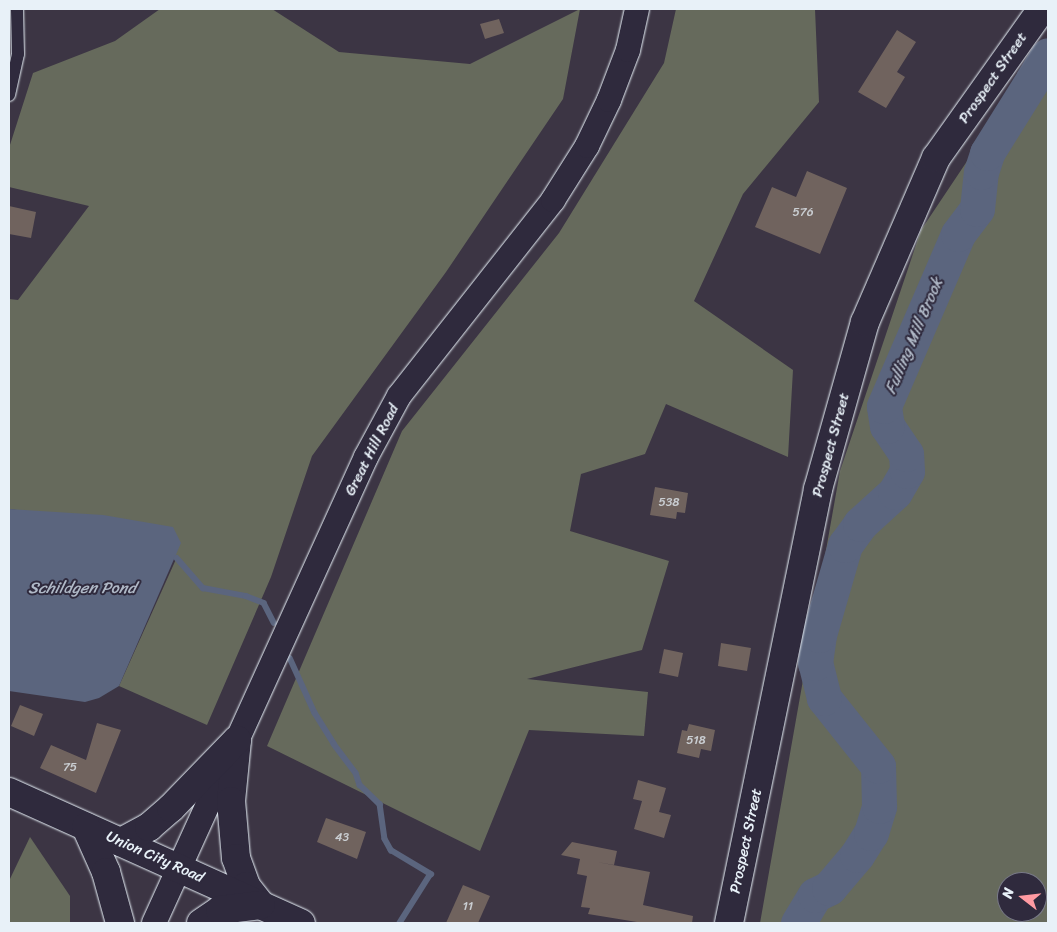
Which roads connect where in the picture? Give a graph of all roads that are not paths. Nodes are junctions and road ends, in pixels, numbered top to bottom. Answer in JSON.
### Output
{"nodes":[{"id":1,"x":17,"y":9,"type":"edge"},
{"id":2,"x":636,"y":9,"type":"edge"},
{"id":3,"x":1042,"y":9,"type":"edge"},
{"id":4,"x":18,"y":54,"type":"junction"},
{"id":5,"x":9,"y":65,"type":"edge"},
{"id":6,"x":9,"y":95,"type":"edge"},
{"id":7,"x":237,"y":740,"type":"junction"},
{"id":8,"x":9,"y":792,"type":"edge"},
{"id":9,"x":86,"y":827,"type":"junction"},
{"id":10,"x":121,"y":842,"type":"junction"},
{"id":11,"x":178,"y":867,"type":"junction"},
{"id":12,"x":261,"y":905,"type":"junction"},
{"id":13,"x":120,"y":923,"type":"edge"},
{"id":14,"x":154,"y":923,"type":"edge"},
{"id":15,"x":201,"y":923,"type":"edge"},
{"id":16,"x":301,"y":923,"type":"edge"},
{"id":17,"x":729,"y":923,"type":"edge"}],
"edges":[{"from":1,"to":4,"type":"lane"},
{"from":2,"to":7,"type":"street","name":"Great Hill Road"},
{"from":3,"to":17,"type":"main road","name":"Prospect Street"},
{"from":4,"to":5,"type":"lane"},
{"from":4,"to":6,"type":"lane"},
{"from":7,"to":10,"type":"main road"},
{"from":7,"to":11,"type":"street","name":"Great Hill Road"},
{"from":7,"to":12,"type":"main road"},
{"from":8,"to":9,"type":"main road","name":"Union City Road"},
{"from":9,"to":10,"type":"main road","name":"Union City Road"},
{"from":9,"to":13,"type":"main road"},
{"from":10,"to":11,"type":"main road","name":"Union City Road"},
{"from":11,"to":12,"type":"main road","name":"Union City Road"},
{"from":11,"to":14,"type":"street","name":"Great Hill Road"},
{"from":12,"to":15,"type":"main road"},
{"from":12,"to":16,"type":"main road","name":"Union City Road"}]}
